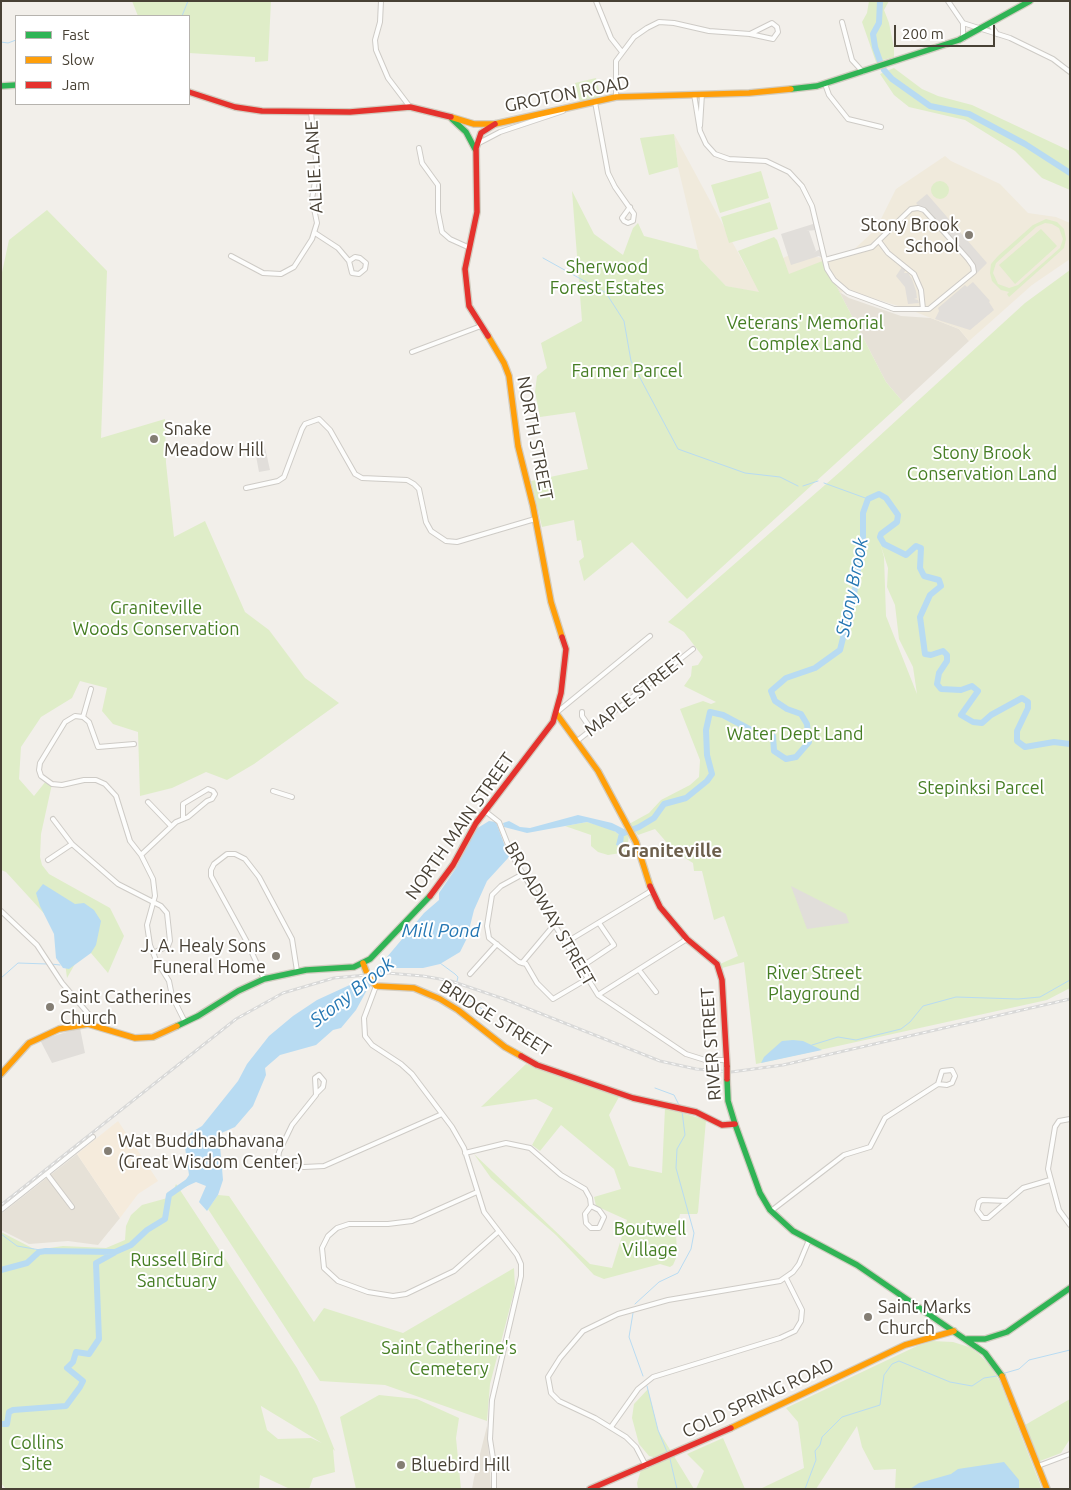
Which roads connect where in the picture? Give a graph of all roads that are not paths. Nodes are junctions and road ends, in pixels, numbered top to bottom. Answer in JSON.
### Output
{"nodes":[{"id":1,"x":381,"y":1,"type":"edge"},
{"id":2,"x":596,"y":1,"type":"edge"},
{"id":3,"x":948,"y":1,"type":"edge"},
{"id":4,"x":1030,"y":1,"type":"edge"},
{"id":5,"x":842,"y":22,"type":"dead end"},
{"id":6,"x":964,"y":23,"type":"junction"},
{"id":7,"x":990,"y":24,"type":"junction"},
{"id":8,"x":980,"y":30,"type":"junction"},
{"id":9,"x":750,"y":34,"type":"junction"},
{"id":10,"x":997,"y":34,"type":"junction"},
{"id":11,"x":963,"y":38,"type":"junction"},
{"id":12,"x":622,"y":52,"type":"junction"},
{"id":13,"x":863,"y":72,"type":"junction"},
{"id":14,"x":1070,"y":72,"type":"edge"},
{"id":15,"x":825,"y":84,"type":"junction"},
{"id":16,"x":15,"y":85,"type":"edge"},
{"id":17,"x":1,"y":86,"type":"edge"},
{"id":18,"x":190,"y":92,"type":"edge"},
{"id":19,"x":694,"y":94,"type":"junction"},
{"id":20,"x":702,"y":94,"type":"junction"},
{"id":21,"x":616,"y":97,"type":"junction"},
{"id":22,"x":595,"y":102,"type":"junction"},
{"id":23,"x":578,"y":106,"type":"junction"},
{"id":24,"x":410,"y":107,"type":"junction"},
{"id":25,"x":311,"y":112,"type":"junction"},
{"id":26,"x":451,"y":117,"type":"junction"},
{"id":27,"x":495,"y":124,"type":"junction"},
{"id":28,"x":881,"y":127,"type":"dead end"},
{"id":29,"x":700,"y":131,"type":"junction"},
{"id":30,"x":477,"y":144,"type":"junction"},
{"id":31,"x":419,"y":148,"type":"dead end"},
{"id":32,"x":476,"y":152,"type":"junction"},
{"id":33,"x":630,"y":207,"type":"dead end"},
{"id":34,"x":315,"y":233,"type":"junction"},
{"id":35,"x":879,"y":241,"type":"junction"},
{"id":36,"x":470,"y":248,"type":"junction"},
{"id":37,"x":231,"y":256,"type":"dead end"},
{"id":38,"x":825,"y":260,"type":"junction"},
{"id":39,"x":349,"y":261,"type":"junction"},
{"id":40,"x":923,"y":309,"type":"junction"},
{"id":41,"x":481,"y":326,"type":"junction"},
{"id":42,"x":412,"y":352,"type":"dead end"},
{"id":43,"x":246,"y":488,"type":"dead end"},
{"id":44,"x":535,"y":519,"type":"junction"},
{"id":45,"x":650,"y":636,"type":"dead end"},
{"id":46,"x":693,"y":649,"type":"dead end"},
{"id":47,"x":91,"y":689,"type":"dead end"},
{"id":48,"x":582,"y":712,"type":"dead end"},
{"id":49,"x":556,"y":713,"type":"junction"},
{"id":50,"x":82,"y":717,"type":"junction"},
{"id":51,"x":591,"y":730,"type":"junction"},
{"id":52,"x":577,"y":741,"type":"junction"},
{"id":53,"x":134,"y":744,"type":"dead end"},
{"id":54,"x":273,"y":791,"type":"dead end"},
{"id":55,"x":292,"y":797,"type":"dead end"},
{"id":56,"x":148,"y":802,"type":"dead end"},
{"id":57,"x":485,"y":811,"type":"junction"},
{"id":58,"x":53,"y":819,"type":"dead end"},
{"id":59,"x":183,"y":819,"type":"junction"},
{"id":60,"x":171,"y":826,"type":"junction"},
{"id":61,"x":72,"y":844,"type":"junction"},
{"id":62,"x":141,"y":855,"type":"junction"},
{"id":63,"x":48,"y":860,"type":"dead end"},
{"id":64,"x":523,"y":874,"type":"junction"},
{"id":65,"x":651,"y":891,"type":"junction"},
{"id":66,"x":154,"y":902,"type":"junction"},
{"id":67,"x":1,"y":911,"type":"edge"},
{"id":68,"x":600,"y":923,"type":"junction"},
{"id":69,"x":554,"y":925,"type":"junction"},
{"id":70,"x":687,"y":939,"type":"junction"},
{"id":71,"x":566,"y":942,"type":"junction"},
{"id":72,"x":497,"y":944,"type":"junction"},
{"id":73,"x":153,"y":952,"type":"junction"},
{"id":74,"x":522,"y":962,"type":"junction"},
{"id":75,"x":363,"y":963,"type":"junction"},
{"id":76,"x":581,"y":966,"type":"junction"},
{"id":77,"x":639,"y":970,"type":"junction"},
{"id":78,"x":297,"y":971,"type":"junction"},
{"id":79,"x":470,"y":974,"type":"dead end"},
{"id":80,"x":264,"y":979,"type":"junction"},
{"id":81,"x":587,"y":979,"type":"junction"},
{"id":82,"x":375,"y":985,"type":"junction"},
{"id":83,"x":656,"y":992,"type":"dead end"},
{"id":84,"x":598,"y":995,"type":"junction"},
{"id":85,"x":186,"y":1022,"type":"junction"},
{"id":86,"x":94,"y":1025,"type":"junction"},
{"id":87,"x":727,"y":1064,"type":"junction"},
{"id":88,"x":1,"y":1074,"type":"edge"},
{"id":89,"x":938,"y":1084,"type":"junction"},
{"id":90,"x":317,"y":1093,"type":"dead end"},
{"id":91,"x":442,"y":1114,"type":"junction"},
{"id":92,"x":1070,"y":1119,"type":"edge"},
{"id":93,"x":735,"y":1124,"type":"junction"},
{"id":94,"x":93,"y":1137,"type":"dead end"},
{"id":95,"x":465,"y":1153,"type":"junction"},
{"id":96,"x":47,"y":1174,"type":"junction"},
{"id":97,"x":1050,"y":1180,"type":"junction"},
{"id":98,"x":477,"y":1192,"type":"junction"},
{"id":99,"x":1007,"y":1201,"type":"junction"},
{"id":100,"x":591,"y":1206,"type":"junction"},
{"id":101,"x":72,"y":1207,"type":"dead end"},
{"id":102,"x":1,"y":1210,"type":"edge"},
{"id":103,"x":771,"y":1210,"type":"junction"},
{"id":104,"x":1070,"y":1225,"type":"edge"},
{"id":105,"x":498,"y":1232,"type":"junction"},
{"id":106,"x":809,"y":1240,"type":"junction"},
{"id":107,"x":786,"y":1278,"type":"junction"},
{"id":108,"x":1070,"y":1288,"type":"edge"},
{"id":109,"x":948,"y":1327,"type":"junction"},
{"id":110,"x":954,"y":1331,"type":"junction"},
{"id":111,"x":938,"y":1336,"type":"junction"},
{"id":112,"x":990,"y":1338,"type":"junction"},
{"id":113,"x":968,"y":1339,"type":"junction"},
{"id":114,"x":985,"y":1352,"type":"junction"},
{"id":115,"x":611,"y":1426,"type":"junction"},
{"id":116,"x":1070,"y":1454,"type":"edge"},
{"id":117,"x":646,"y":1466,"type":"junction"},
{"id":118,"x":1038,"y":1466,"type":"junction"},
{"id":119,"x":494,"y":1489,"type":"edge"},
{"id":120,"x":590,"y":1489,"type":"edge"},
{"id":121,"x":1047,"y":1489,"type":"edge"}],
"edges":[{"from":1,"to":24,"type":"street"},
{"from":2,"to":12,"type":"street"},
{"from":3,"to":6,"type":"street"},
{"from":4,"to":7,"type":"main road","name":"GROTON ROAD"},
{"from":5,"to":13,"type":"street"},
{"from":6,"to":8,"type":"street"},
{"from":6,"to":11,"type":"street"},
{"from":7,"to":8,"type":"main road","name":"GROTON ROAD"},
{"from":7,"to":10,"type":"street"},
{"from":8,"to":10,"type":"street"},
{"from":8,"to":11,"type":"main road","name":"GROTON ROAD"},
{"from":9,"to":9,"type":"street"},
{"from":9,"to":12,"type":"street"},
{"from":10,"to":14,"type":"street"},
{"from":11,"to":13,"type":"main road","name":"GROTON ROAD"},
{"from":12,"to":21,"type":"street"},
{"from":13,"to":15,"type":"main road","name":"GROTON ROAD"},
{"from":15,"to":20,"type":"main road","name":"GROTON ROAD"},
{"from":15,"to":28,"type":"street"},
{"from":16,"to":17,"type":"main road"},
{"from":18,"to":25,"type":"main road","name":"GROTON ROAD"},
{"from":19,"to":20,"type":"main road","name":"GROTON ROAD"},
{"from":19,"to":21,"type":"main road","name":"GROTON ROAD"},
{"from":19,"to":29,"type":"street"},
{"from":20,"to":29,"type":"street"},
{"from":21,"to":22,"type":"main road","name":"GROTON ROAD"},
{"from":22,"to":23,"type":"main road","name":"GROTON ROAD"},
{"from":22,"to":33,"type":"street"},
{"from":23,"to":27,"type":"main road","name":"GROTON ROAD"},
{"from":23,"to":30,"type":"street"},
{"from":24,"to":25,"type":"main road","name":"GROTON ROAD"},
{"from":24,"to":26,"type":"main road","name":"GROTON ROAD"},
{"from":25,"to":34,"type":"street","name":"ALLIE LANE"},
{"from":26,"to":27,"type":"main road","name":"GROTON ROAD"},
{"from":26,"to":32,"type":"main road"},
{"from":27,"to":30,"type":"main road"},
{"from":29,"to":38,"type":"street"},
{"from":30,"to":32,"type":"main road","name":"NORTH STREET"},
{"from":31,"to":36,"type":"street"},
{"from":32,"to":36,"type":"main road","name":"NORTH STREET"},
{"from":34,"to":37,"type":"street","name":"ALLIE LANE"},
{"from":34,"to":39,"type":"street"},
{"from":35,"to":38,"type":"street"},
{"from":35,"to":40,"type":"street"},
{"from":35,"to":40,"type":"street"},
{"from":36,"to":41,"type":"main road","name":"NORTH STREET"},
{"from":38,"to":40,"type":"street"},
{"from":39,"to":39,"type":"street"},
{"from":41,"to":42,"type":"street"},
{"from":41,"to":44,"type":"main road","name":"NORTH STREET"},
{"from":43,"to":44,"type":"street"},
{"from":44,"to":49,"type":"main road","name":"NORTH STREET"},
{"from":45,"to":49,"type":"street"},
{"from":46,"to":51,"type":"street","name":"MAPLE STREET"},
{"from":47,"to":50,"type":"street"},
{"from":48,"to":51,"type":"street"},
{"from":49,"to":52,"type":"main road","name":"RIVER STREET"},
{"from":49,"to":57,"type":"main road","name":"NORTH MAIN STREET"},
{"from":50,"to":53,"type":"street"},
{"from":50,"to":62,"type":"street"},
{"from":51,"to":52,"type":"street","name":"MAPLE STREET"},
{"from":52,"to":65,"type":"main road","name":"RIVER STREET"},
{"from":54,"to":55,"type":"street"},
{"from":56,"to":60,"type":"street"},
{"from":57,"to":64,"type":"street","name":"BROADWAY STREET"},
{"from":57,"to":75,"type":"main road","name":"NORTH MAIN STREET"},
{"from":58,"to":61,"type":"street"},
{"from":59,"to":59,"type":"street"},
{"from":59,"to":60,"type":"street"},
{"from":60,"to":62,"type":"street"},
{"from":61,"to":63,"type":"street"},
{"from":61,"to":66,"type":"street"},
{"from":62,"to":66,"type":"street"},
{"from":64,"to":69,"type":"street","name":"BROADWAY STREET"},
{"from":64,"to":72,"type":"street"},
{"from":65,"to":68,"type":"street"},
{"from":65,"to":70,"type":"main road","name":"RIVER STREET"},
{"from":66,"to":73,"type":"street"},
{"from":66,"to":73,"type":"street"},
{"from":67,"to":86,"type":"street"},
{"from":68,"to":71,"type":"street"},
{"from":68,"to":76,"type":"street"},
{"from":69,"to":71,"type":"street","name":"BROADWAY STREET"},
{"from":69,"to":74,"type":"street"},
{"from":70,"to":77,"type":"street"},
{"from":70,"to":87,"type":"main road","name":"RIVER STREET"},
{"from":71,"to":76,"type":"street","name":"BROADWAY STREET"},
{"from":72,"to":74,"type":"street"},
{"from":72,"to":79,"type":"street"},
{"from":73,"to":85,"type":"street"},
{"from":74,"to":81,"type":"street"},
{"from":75,"to":78,"type":"main road","name":"NORTH MAIN STREET"},
{"from":75,"to":82,"type":"main road"},
{"from":76,"to":81,"type":"street","name":"BROADWAY STREET"},
{"from":77,"to":83,"type":"street"},
{"from":77,"to":84,"type":"street"},
{"from":78,"to":80,"type":"main road","name":"NORTH MAIN STREET"},
{"from":78,"to":80,"type":"street"},
{"from":80,"to":85,"type":"main road","name":"NORTH MAIN STREET"},
{"from":81,"to":84,"type":"street","name":"BROADWAY STREET"},
{"from":82,"to":91,"type":"street"},
{"from":82,"to":93,"type":"main road","name":"BRIDGE STREET"},
{"from":84,"to":87,"type":"street","name":"BROADWAY STREET"},
{"from":85,"to":86,"type":"main road","name":"NORTH MAIN STREET"},
{"from":86,"to":88,"type":"main road","name":"NORTH MAIN STREET"},
{"from":87,"to":93,"type":"main road","name":"RIVER STREET","bridge":true},
{"from":89,"to":89,"type":"street"},
{"from":89,"to":103,"type":"street"},
{"from":90,"to":91,"type":"street"},
{"from":91,"to":95,"type":"street"},
{"from":92,"to":97,"type":"street"},
{"from":93,"to":103,"type":"main road","name":"RIVER STREET"},
{"from":94,"to":96,"type":"street"},
{"from":95,"to":98,"type":"street"},
{"from":95,"to":100,"type":"street"},
{"from":96,"to":101,"type":"street"},
{"from":96,"to":102,"type":"street"},
{"from":97,"to":99,"type":"street"},
{"from":97,"to":104,"type":"street"},
{"from":98,"to":105,"type":"street"},
{"from":98,"to":105,"type":"street"},
{"from":99,"to":99,"type":"street"},
{"from":100,"to":100,"type":"street"},
{"from":103,"to":106,"type":"main road","name":"RIVER STREET"},
{"from":105,"to":119,"type":"street"},
{"from":106,"to":107,"type":"street"},
{"from":106,"to":109,"type":"main road","name":"RIVER STREET"},
{"from":107,"to":115,"type":"street"},
{"from":107,"to":115,"type":"street"},
{"from":108,"to":112,"type":"main road"},
{"from":109,"to":110,"type":"main road","name":"RIVER STREET"},
{"from":109,"to":111,"type":"main road","name":"COLD SPRING ROAD"},
{"from":110,"to":111,"type":"main road","name":"COLD SPRING ROAD"},
{"from":110,"to":113,"type":"main road","name":"RIVER STREET"},
{"from":111,"to":117,"type":"main road","name":"COLD SPRING ROAD"},
{"from":112,"to":113,"type":"main road"},
{"from":112,"to":114,"type":"main road"},
{"from":113,"to":114,"type":"main road","name":"RIVER STREET"},
{"from":114,"to":118,"type":"main road","name":"RIVER STREET"},
{"from":115,"to":117,"type":"street"},
{"from":116,"to":118,"type":"street"},
{"from":117,"to":120,"type":"main road","name":"COLD SPRING ROAD"},
{"from":118,"to":121,"type":"main road","name":"RIVER STREET"}]}
